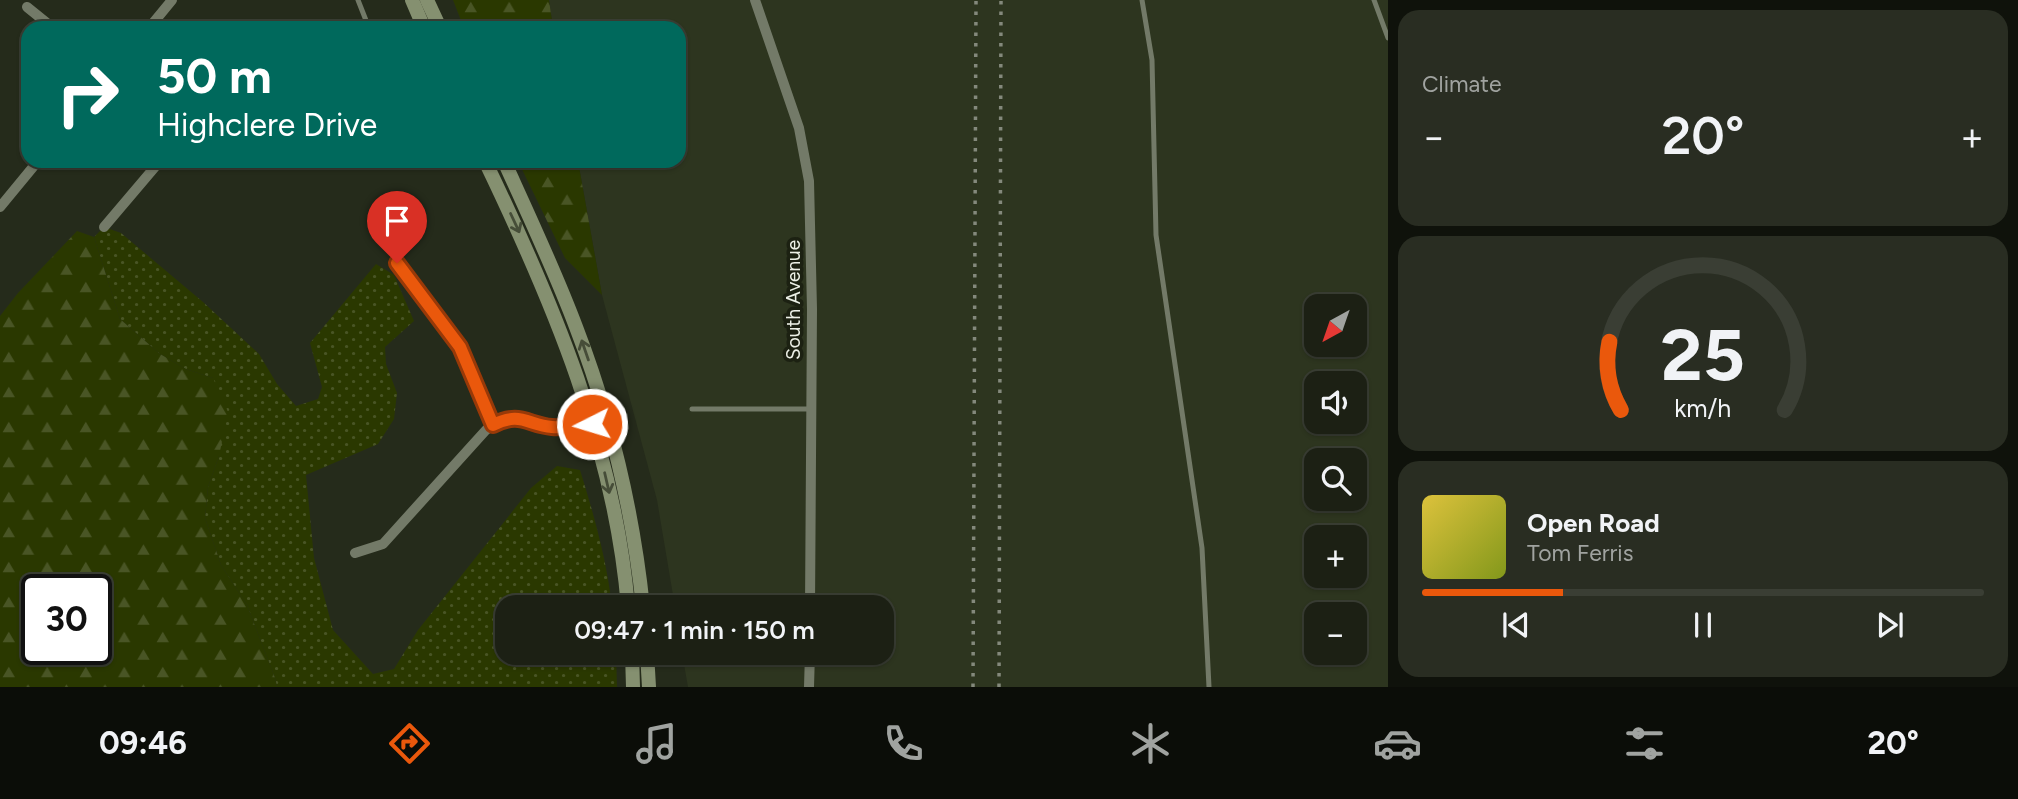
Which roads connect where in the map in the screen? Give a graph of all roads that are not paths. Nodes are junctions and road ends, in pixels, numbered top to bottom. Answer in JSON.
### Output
{"nodes":[{"id":1,"x":172,"y":0,"type":"edge"},
{"id":2,"x":358,"y":0,"type":"edge"},
{"id":3,"x":412,"y":0,"type":"edge"},
{"id":4,"x":427,"y":0,"type":"edge"},
{"id":5,"x":755,"y":0,"type":"edge"},
{"id":6,"x":1142,"y":0,"type":"edge"},
{"id":7,"x":1374,"y":0,"type":"edge"},
{"id":8,"x":27,"y":6,"type":"dead end"},
{"id":9,"x":45,"y":21,"type":"edge"},
{"id":10,"x":155,"y":21,"type":"edge"},
{"id":11,"x":366,"y":21,"type":"edge"},
{"id":12,"x":421,"y":21,"type":"edge"},
{"id":13,"x":437,"y":21,"type":"edge"},
{"id":14,"x":1388,"y":37,"type":"edge"},
{"id":15,"x":32,"y":168,"type":"edge"},
{"id":16,"x":154,"y":168,"type":"edge"},
{"id":17,"x":488,"y":168,"type":"edge"},
{"id":18,"x":507,"y":168,"type":"edge"},
{"id":19,"x":0,"y":207,"type":"edge"},
{"id":20,"x":104,"y":227,"type":"dead end"},
{"id":21,"x":397,"y":263,"type":"dead end"},
{"id":22,"x":692,"y":409,"type":"dead end"},
{"id":23,"x":810,"y":409,"type":"junction"},
{"id":24,"x":607,"y":420,"type":"junction"},
{"id":25,"x":592,"y":424,"type":"junction"},
{"id":26,"x":493,"y":425,"type":"junction"},
{"id":27,"x":355,"y":553,"type":"dead end"},
{"id":28,"x":626,"y":595,"type":"edge"},
{"id":29,"x":642,"y":595,"type":"edge"},
{"id":30,"x":810,"y":595,"type":"edge"},
{"id":31,"x":632,"y":665,"type":"edge"},
{"id":32,"x":648,"y":665,"type":"edge"},
{"id":33,"x":810,"y":665,"type":"edge"},
{"id":34,"x":633,"y":687,"type":"edge"},
{"id":35,"x":649,"y":687,"type":"edge"},
{"id":36,"x":809,"y":687,"type":"edge"},
{"id":37,"x":1209,"y":687,"type":"edge"}],
"edges":[{"from":1,"to":10,"type":"street"},
{"from":2,"to":11,"type":"lane"},
{"from":3,"to":12,"type":"main road"},
{"from":4,"to":13,"type":"main road"},
{"from":5,"to":23,"type":"street","name":"South Avenue"},
{"from":6,"to":37,"type":"lane"},
{"from":7,"to":14,"type":"lane"},
{"from":8,"to":9,"type":"street"},
{"from":15,"to":19,"type":"street"},
{"from":16,"to":20,"type":"street"},
{"from":17,"to":25,"type":"main road","one_way":true},
{"from":24,"to":18,"type":"main road","one_way":true},
{"from":21,"to":26,"type":"street"},
{"from":22,"to":23,"type":"lane"},
{"from":23,"to":30,"type":"street","name":"South Avenue"},
{"from":24,"to":25,"type":"street"},
{"from":24,"to":29,"type":"main road"},
{"from":25,"to":26,"type":"street"},
{"from":25,"to":28,"type":"main road","one_way":true},
{"from":26,"to":27,"type":"street"},
{"from":31,"to":34,"type":"main road"},
{"from":32,"to":35,"type":"main road"},
{"from":33,"to":36,"type":"street"}]}
